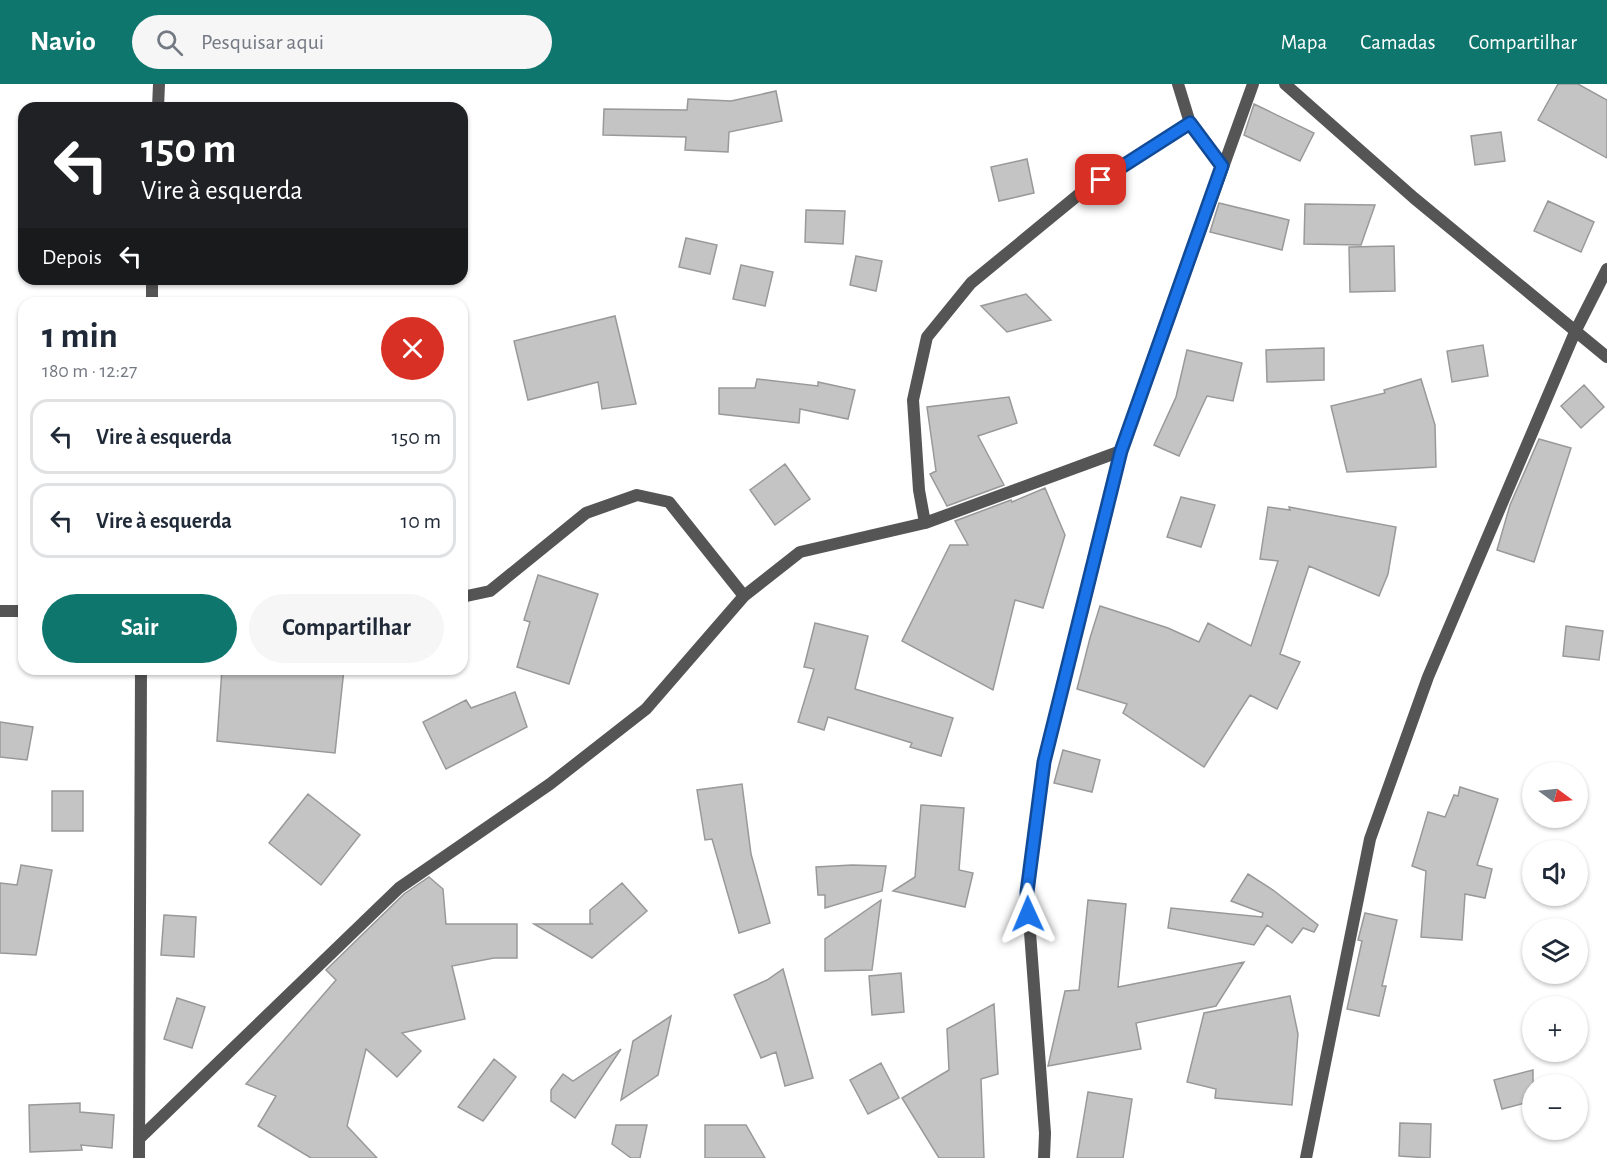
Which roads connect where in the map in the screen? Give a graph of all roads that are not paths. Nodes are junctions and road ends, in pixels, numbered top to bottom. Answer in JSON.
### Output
{"nodes":[{"id":1,"x":159,"y":84,"type":"edge"},
{"id":2,"x":1178,"y":84,"type":"edge"},
{"id":3,"x":1253,"y":84,"type":"edge"},
{"id":4,"x":1285,"y":84,"type":"edge"},
{"id":5,"x":158,"y":102,"type":"edge"},
{"id":6,"x":1190,"y":123,"type":"junction"},
{"id":7,"x":1222,"y":166,"type":"junction"},
{"id":8,"x":1607,"y":269,"type":"edge"},
{"id":9,"x":1575,"y":332,"type":"junction"},
{"id":10,"x":1607,"y":357,"type":"edge"},
{"id":11,"x":1121,"y":451,"type":"junction"},
{"id":12,"x":925,"y":523,"type":"junction"},
{"id":13,"x":468,"y":596,"type":"edge"},
{"id":14,"x":744,"y":596,"type":"junction"},
{"id":15,"x":0,"y":611,"type":"edge"},
{"id":16,"x":18,"y":611,"type":"edge"},
{"id":17,"x":141,"y":675,"type":"edge"},
{"id":18,"x":141,"y":1137,"type":"junction"},
{"id":19,"x":140,"y":1158,"type":"edge"},
{"id":20,"x":1044,"y":1158,"type":"edge"},
{"id":21,"x":1306,"y":1158,"type":"edge"}],
"edges":[{"from":1,"to":5,"type":"street"},
{"from":2,"to":6,"type":"street"},
{"from":3,"to":7,"type":"street"},
{"from":4,"to":9,"type":"street"},
{"from":6,"to":7,"type":"street"},
{"from":6,"to":12,"type":"street"},
{"from":7,"to":11,"type":"street"},
{"from":8,"to":9,"type":"street"},
{"from":9,"to":10,"type":"street"},
{"from":9,"to":21,"type":"street"},
{"from":11,"to":12,"type":"street"},
{"from":11,"to":20,"type":"street"},
{"from":12,"to":14,"type":"street"},
{"from":13,"to":14,"type":"street"},
{"from":14,"to":18,"type":"street"},
{"from":15,"to":16,"type":"street"},
{"from":17,"to":18,"type":"street"},
{"from":18,"to":19,"type":"street"}]}
